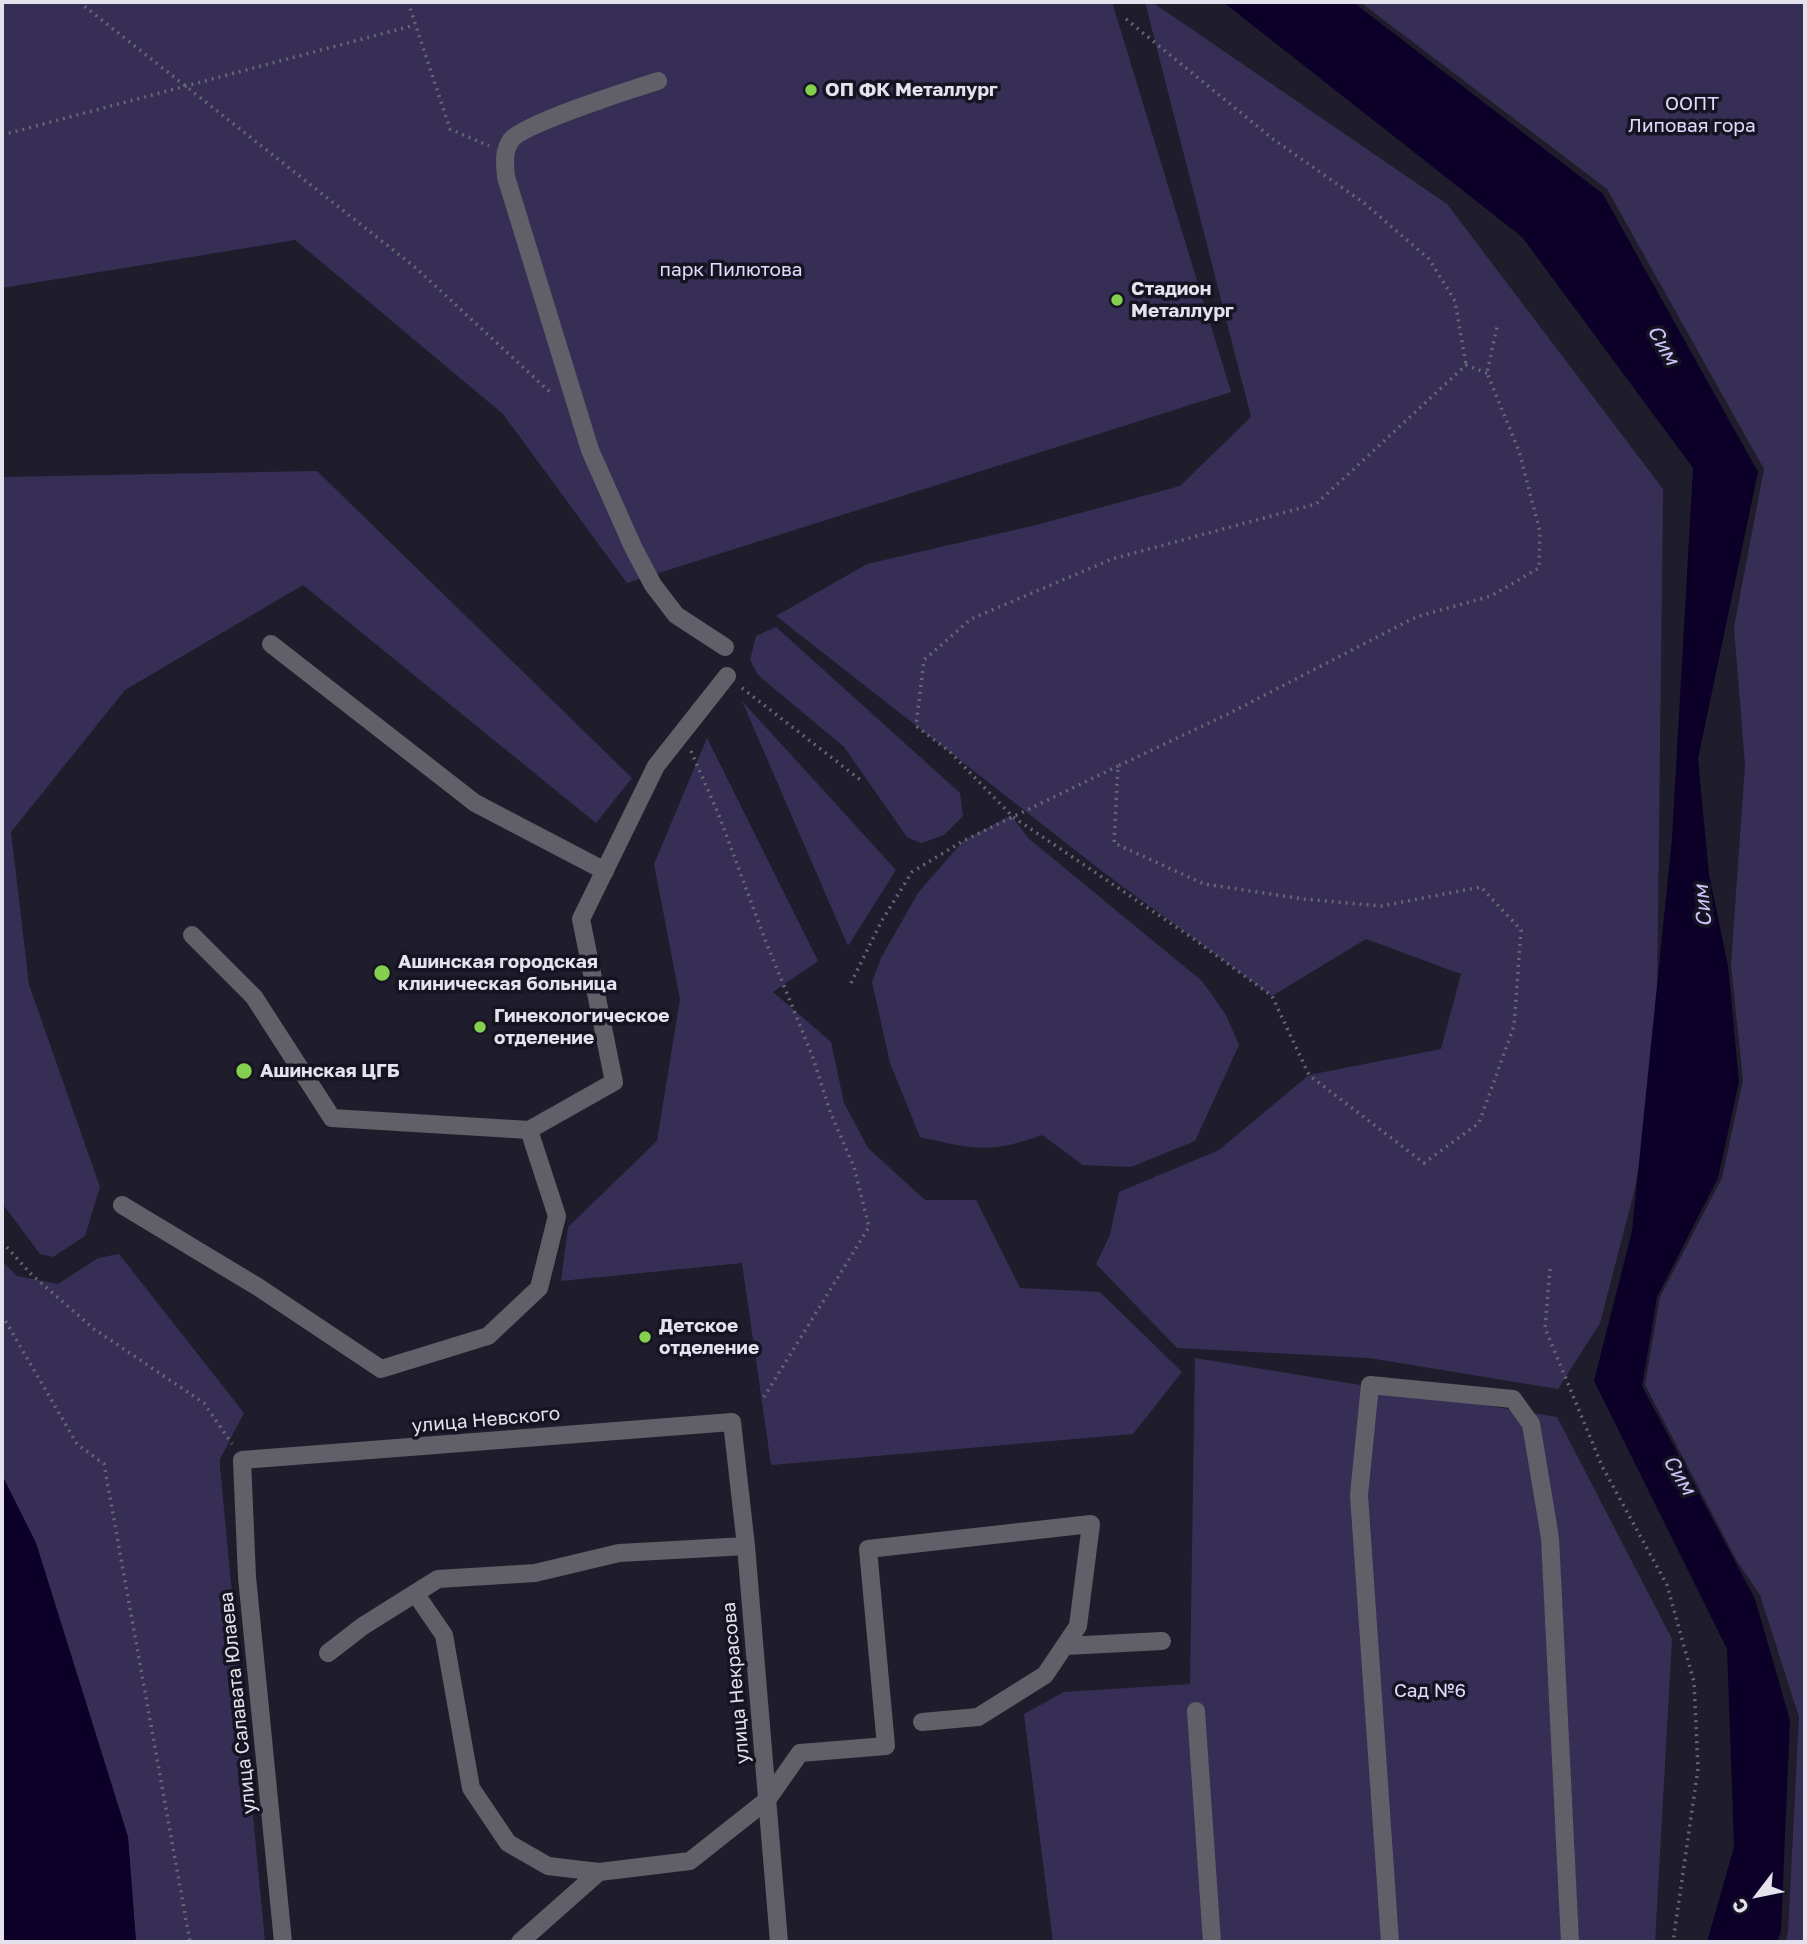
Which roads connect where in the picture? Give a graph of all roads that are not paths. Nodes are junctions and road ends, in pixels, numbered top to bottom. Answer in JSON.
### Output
{"nodes":[{"id":1,"x":657,"y":81,"type":"dead end"},
{"id":2,"x":271,"y":644,"type":"dead end"},
{"id":3,"x":724,"y":648,"type":"dead end"},
{"id":4,"x":727,"y":676,"type":"road end"},
{"id":5,"x":605,"y":871,"type":"junction"},
{"id":6,"x":192,"y":935,"type":"dead end"},
{"id":7,"x":529,"y":1130,"type":"junction"},
{"id":8,"x":122,"y":1205,"type":"dead end"},
{"id":9,"x":732,"y":1422,"type":"joint"},
{"id":10,"x":242,"y":1460,"type":"joint"},
{"id":11,"x":746,"y":1546,"type":"junction"},
{"id":12,"x":415,"y":1592,"type":"junction"},
{"id":13,"x":1162,"y":1641,"type":"dead end"},
{"id":14,"x":1065,"y":1646,"type":"junction"},
{"id":15,"x":328,"y":1653,"type":"dead end"},
{"id":16,"x":1196,"y":1711,"type":"dead end"},
{"id":17,"x":922,"y":1722,"type":"dead end"},
{"id":18,"x":767,"y":1800,"type":"junction"},
{"id":19,"x":599,"y":1872,"type":"junction"},
{"id":20,"x":283,"y":1942,"type":"edge"},
{"id":21,"x":520,"y":1942,"type":"edge"},
{"id":22,"x":779,"y":1942,"type":"edge"},
{"id":23,"x":1212,"y":1942,"type":"edge"},
{"id":24,"x":1390,"y":1942,"type":"edge"},
{"id":25,"x":1570,"y":1942,"type":"edge"}],
"edges":[{"from":1,"to":3,"type":"street"},
{"from":2,"to":5,"type":"street"},
{"from":4,"to":5,"type":"street"},
{"from":5,"to":7,"type":"street"},
{"from":6,"to":7,"type":"street"},
{"from":7,"to":8,"type":"street"},
{"from":9,"to":10,"type":"street","name":"улица Невского"},
{"from":9,"to":11,"type":"street","name":"улица Некрасова"},
{"from":10,"to":20,"type":"street","name":"улица Салавата Юлаева"},
{"from":11,"to":12,"type":"street"},
{"from":11,"to":18,"type":"street","name":"улица Некрасова"},
{"from":12,"to":15,"type":"street"},
{"from":12,"to":19,"type":"street"},
{"from":13,"to":14,"type":"street"},
{"from":14,"to":17,"type":"street"},
{"from":14,"to":18,"type":"street"},
{"from":16,"to":23,"type":"street"},
{"from":18,"to":19,"type":"street"},
{"from":18,"to":22,"type":"street","name":"улица Некрасова"},
{"from":19,"to":21,"type":"street"},
{"from":24,"to":25,"type":"street"}]}
